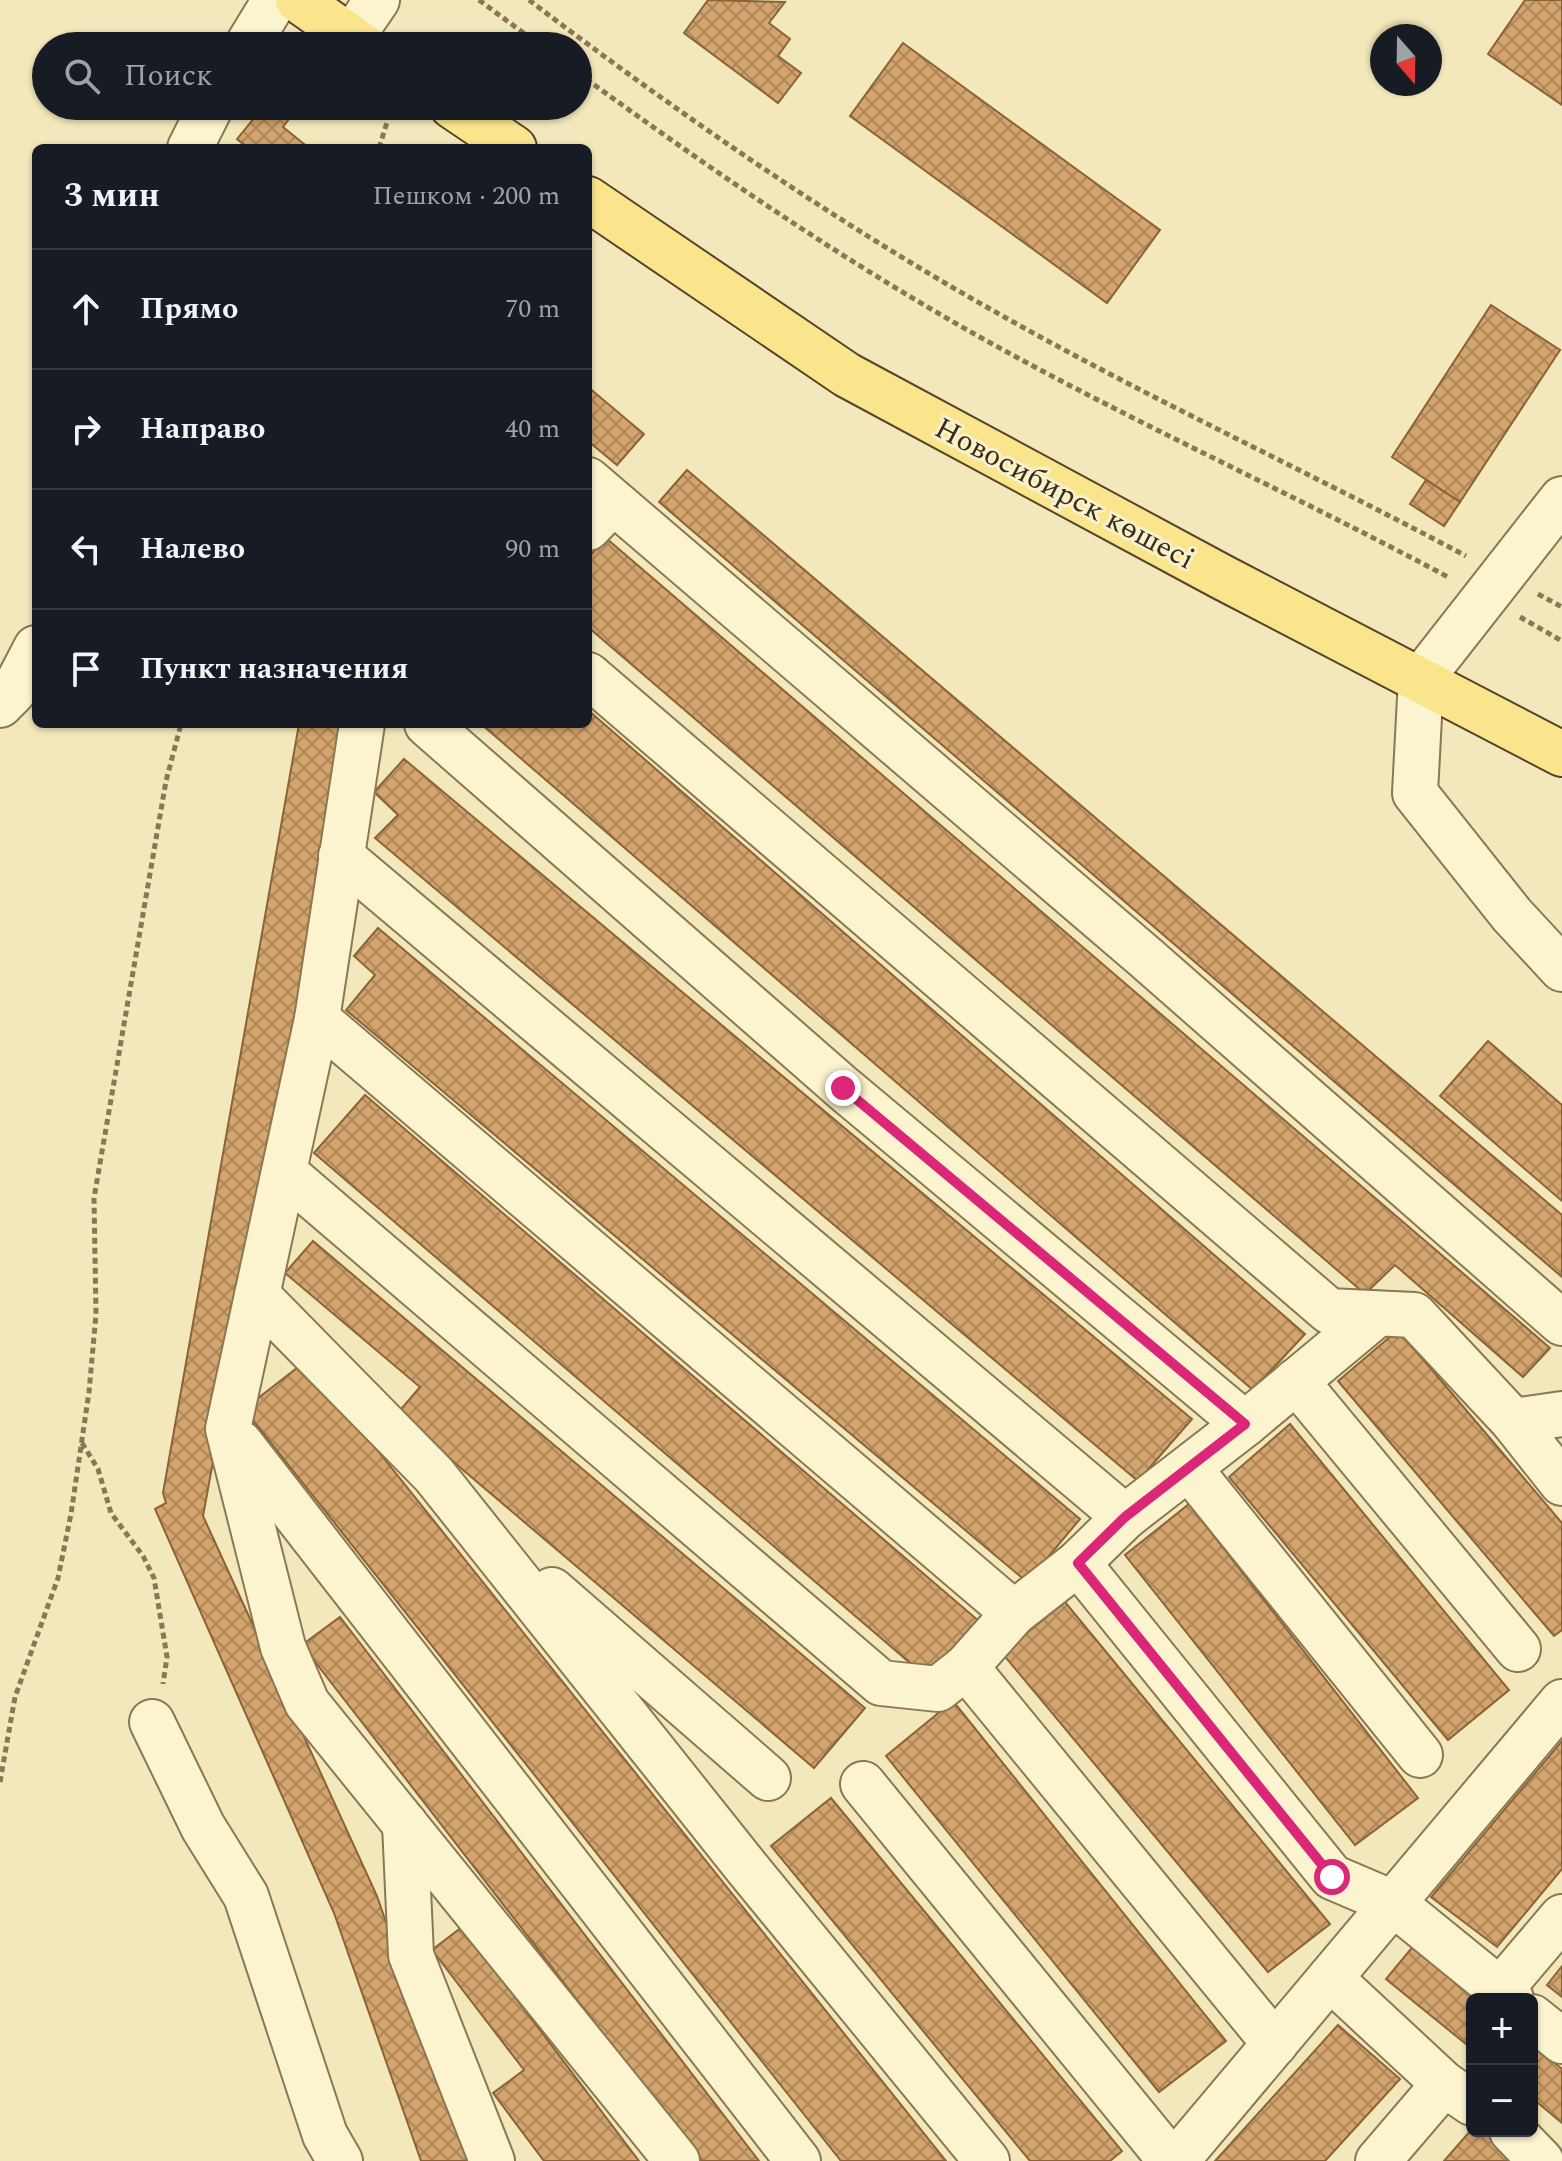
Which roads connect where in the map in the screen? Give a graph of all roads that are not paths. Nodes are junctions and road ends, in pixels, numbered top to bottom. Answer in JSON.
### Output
{"nodes":[{"id":1,"x":275,"y":0,"type":"edge"},
{"id":2,"x":298,"y":0,"type":"edge"},
{"id":3,"x":377,"y":0,"type":"edge"},
{"id":4,"x":256,"y":32,"type":"edge"},
{"id":5,"x":343,"y":32,"type":"edge"},
{"id":6,"x":362,"y":32,"type":"edge"},
{"id":7,"x":204,"y":120,"type":"edge"},
{"id":8,"x":473,"y":120,"type":"edge"},
{"id":9,"x":192,"y":144,"type":"edge"},
{"id":10,"x":508,"y":144,"type":"edge"},
{"id":11,"x":592,"y":202,"type":"edge"},
{"id":12,"x":1562,"y":499,"type":"edge"},
{"id":13,"x":596,"y":503,"type":"edge"},
{"id":14,"x":32,"y":656,"type":"edge"},
{"id":15,"x":592,"y":678,"type":"edge"},
{"id":16,"x":1421,"y":679,"type":"junction"},
{"id":17,"x":0,"y":705,"type":"edge"},
{"id":18,"x":361,"y":728,"type":"edge"},
{"id":19,"x":432,"y":728,"type":"edge"},
{"id":20,"x":1562,"y":754,"type":"edge"},
{"id":21,"x":341,"y":856,"type":"junction"},
{"id":22,"x":1562,"y":969,"type":"edge"},
{"id":23,"x":317,"y":1019,"type":"junction"},
{"id":24,"x":284,"y":1172,"type":"junction"},
{"id":25,"x":257,"y":1295,"type":"junction"},
{"id":26,"x":1377,"y":1314,"type":"junction"},
{"id":27,"x":1562,"y":1323,"type":"edge"},
{"id":28,"x":1296,"y":1381,"type":"junction"},
{"id":29,"x":1562,"y":1414,"type":"edge"},
{"id":30,"x":1513,"y":1421,"type":"junction"},
{"id":31,"x":1245,"y":1424,"type":"junction"},
{"id":32,"x":228,"y":1429,"type":"junction"},
{"id":33,"x":1189,"y":1468,"type":"junction"},
{"id":34,"x":1562,"y":1483,"type":"edge"},
{"id":35,"x":1125,"y":1517,"type":"junction"},
{"id":36,"x":468,"y":1518,"type":"junction"},
{"id":37,"x":1078,"y":1563,"type":"junction"},
{"id":38,"x":1014,"y":1613,"type":"junction"},
{"id":39,"x":1518,"y":1649,"type":"dead end"},
{"id":40,"x":966,"y":1667,"type":"junction"},
{"id":41,"x":1562,"y":1702,"type":"edge"},
{"id":42,"x":152,"y":1722,"type":"road end"},
{"id":43,"x":1420,"y":1755,"type":"dead end"},
{"id":44,"x":768,"y":1778,"type":"dead end"},
{"id":45,"x":863,"y":1784,"type":"dead end"},
{"id":46,"x":405,"y":1824,"type":"junction"},
{"id":47,"x":1393,"y":1903,"type":"junction"},
{"id":48,"x":1562,"y":1917,"type":"edge"},
{"id":49,"x":1330,"y":1978,"type":"junction"},
{"id":50,"x":1503,"y":1993,"type":"edge"},
{"id":51,"x":1519,"y":1993,"type":"edge"},
{"id":52,"x":1538,"y":2022,"type":"edge"},
{"id":53,"x":1562,"y":2041,"type":"edge"},
{"id":54,"x":1275,"y":2044,"type":"junction"},
{"id":55,"x":1458,"y":2094,"type":"edge"},
{"id":56,"x":1518,"y":2137,"type":"edge"},
{"id":57,"x":492,"y":2154,"type":"edge"},
{"id":58,"x":340,"y":2161,"type":"edge"},
{"id":59,"x":677,"y":2161,"type":"edge"},
{"id":60,"x":798,"y":2161,"type":"edge"},
{"id":61,"x":987,"y":2161,"type":"edge"},
{"id":62,"x":1174,"y":2161,"type":"edge"},
{"id":63,"x":1378,"y":2161,"type":"edge"},
{"id":64,"x":1541,"y":2161,"type":"edge"}],
"edges":[{"from":1,"to":4,"type":"street"},
{"from":2,"to":5,"type":"main road"},
{"from":3,"to":6,"type":"street"},
{"from":7,"to":9,"type":"street"},
{"from":8,"to":10,"type":"main road"},
{"from":11,"to":16,"type":"main road","name":"Новосибирск көшесі"},
{"from":12,"to":16,"type":"street"},
{"from":13,"to":27,"type":"street"},
{"from":14,"to":17,"type":"street"},
{"from":15,"to":26,"type":"street"},
{"from":16,"to":20,"type":"main road","name":"Новосибирск көшесі"},
{"from":16,"to":22,"type":"street"},
{"from":18,"to":21,"type":"street"},
{"from":19,"to":31,"type":"street"},
{"from":21,"to":23,"type":"street"},
{"from":21,"to":35,"type":"street"},
{"from":23,"to":24,"type":"street"},
{"from":23,"to":38,"type":"street"},
{"from":24,"to":25,"type":"street"},
{"from":24,"to":40,"type":"street"},
{"from":25,"to":32,"type":"street"},
{"from":25,"to":36,"type":"street"},
{"from":26,"to":28,"type":"street"},
{"from":26,"to":30,"type":"street"},
{"from":28,"to":31,"type":"street"},
{"from":28,"to":39,"type":"street"},
{"from":29,"to":30,"type":"street"},
{"from":30,"to":34,"type":"street"},
{"from":31,"to":33,"type":"street"},
{"from":32,"to":46,"type":"street"},
{"from":32,"to":60,"type":"street"},
{"from":33,"to":35,"type":"street"},
{"from":33,"to":43,"type":"street"},
{"from":35,"to":37,"type":"street"},
{"from":36,"to":44,"type":"street"},
{"from":36,"to":61,"type":"street"},
{"from":37,"to":38,"type":"street"},
{"from":37,"to":47,"type":"street"},
{"from":38,"to":40,"type":"street"},
{"from":40,"to":54,"type":"street"},
{"from":41,"to":47,"type":"street"},
{"from":42,"to":58,"type":"street"},
{"from":45,"to":62,"type":"street"},
{"from":46,"to":57,"type":"street"},
{"from":46,"to":59,"type":"street"},
{"from":47,"to":49,"type":"street"},
{"from":47,"to":50,"type":"street"},
{"from":48,"to":51,"type":"street"},
{"from":49,"to":54,"type":"street"},
{"from":49,"to":55,"type":"street"},
{"from":52,"to":53,"type":"street"},
{"from":54,"to":62,"type":"street"},
{"from":55,"to":63,"type":"street"},
{"from":56,"to":64,"type":"street"}]}
